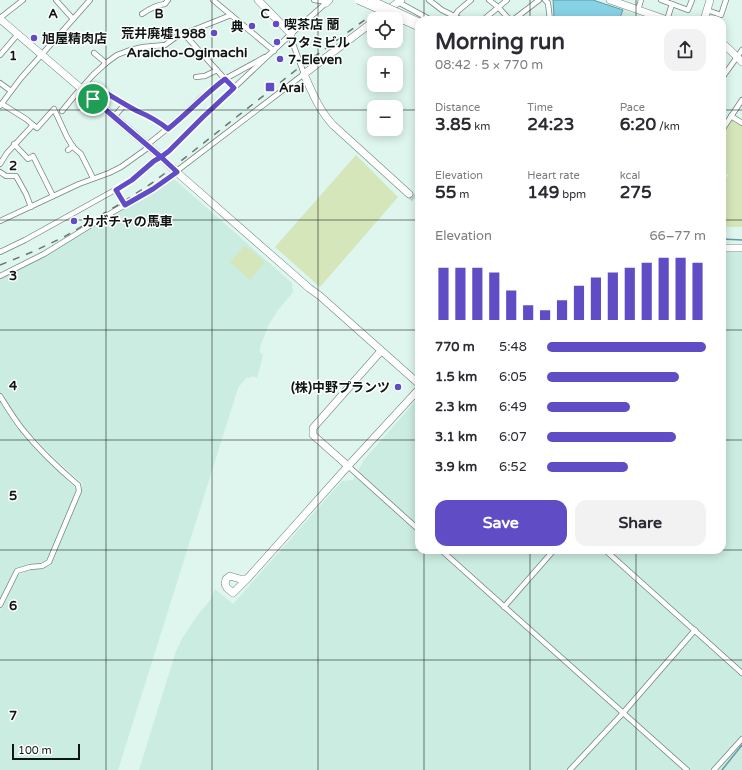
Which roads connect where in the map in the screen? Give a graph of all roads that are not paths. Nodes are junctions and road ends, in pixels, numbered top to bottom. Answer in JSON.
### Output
{"nodes":[{"id":1,"x":22,"y":0,"type":"edge"},
{"id":2,"x":56,"y":0,"type":"edge"},
{"id":3,"x":90,"y":0,"type":"edge"},
{"id":4,"x":168,"y":0,"type":"edge"},
{"id":5,"x":212,"y":0,"type":"edge"},
{"id":6,"x":258,"y":0,"type":"edge"},
{"id":7,"x":265,"y":0,"type":"edge"},
{"id":8,"x":314,"y":0,"type":"edge"},
{"id":9,"x":358,"y":0,"type":"edge"},
{"id":10,"x":371,"y":0,"type":"edge"},
{"id":11,"x":429,"y":0,"type":"edge"},
{"id":12,"x":472,"y":0,"type":"edge"},
{"id":13,"x":489,"y":0,"type":"edge"},
{"id":14,"x":507,"y":0,"type":"edge"},
{"id":15,"x":539,"y":0,"type":"edge"},
{"id":16,"x":545,"y":0,"type":"edge"},
{"id":17,"x":610,"y":0,"type":"edge"},
{"id":18,"x":641,"y":0,"type":"edge"},
{"id":19,"x":661,"y":0,"type":"edge"},
{"id":20,"x":692,"y":0,"type":"edge"},
{"id":21,"x":710,"y":0,"type":"edge"},
{"id":22,"x":726,"y":0,"type":"edge"},
{"id":23,"x":328,"y":1,"type":"edge"},
{"id":24,"x":400,"y":1,"type":"edge"},
{"id":25,"x":667,"y":1,"type":"edge"},
{"id":26,"x":672,"y":4,"type":"junction"},
{"id":27,"x":498,"y":7,"type":"junction"},
{"id":28,"x":638,"y":10,"type":"junction"},
{"id":29,"x":707,"y":10,"type":"junction"},
{"id":30,"x":386,"y":12,"type":"edge"},
{"id":31,"x":142,"y":14,"type":"dead end"},
{"id":32,"x":231,"y":15,"type":"junction"},
{"id":33,"x":424,"y":16,"type":"edge"},
{"id":34,"x":450,"y":16,"type":"edge"},
{"id":35,"x":454,"y":16,"type":"edge"},
{"id":36,"x":488,"y":16,"type":"edge"},
{"id":37,"x":507,"y":16,"type":"edge"},
{"id":38,"x":517,"y":16,"type":"edge"},
{"id":39,"x":548,"y":16,"type":"edge"},
{"id":40,"x":650,"y":16,"type":"edge"},
{"id":41,"x":668,"y":16,"type":"edge"},
{"id":42,"x":705,"y":16,"type":"edge"},
{"id":43,"x":0,"y":18,"type":"edge"},
{"id":44,"x":73,"y":18,"type":"junction"},
{"id":45,"x":415,"y":20,"type":"edge"},
{"id":46,"x":415,"y":25,"type":"edge"},
{"id":47,"x":367,"y":26,"type":"edge"},
{"id":48,"x":18,"y":34,"type":"junction"},
{"id":49,"x":184,"y":34,"type":"junction"},
{"id":50,"x":291,"y":34,"type":"junction"},
{"id":51,"x":726,"y":47,"type":"edge"},
{"id":52,"x":742,"y":50,"type":"edge"},
{"id":53,"x":274,"y":51,"type":"junction"},
{"id":54,"x":94,"y":52,"type":"dead end"},
{"id":55,"x":41,"y":54,"type":"junction"},
{"id":56,"x":0,"y":55,"type":"edge"},
{"id":57,"x":269,"y":56,"type":"junction"},
{"id":58,"x":739,"y":60,"type":"edge"},
{"id":59,"x":106,"y":62,"type":"junction"},
{"id":60,"x":217,"y":70,"type":"junction"},
{"id":61,"x":304,"y":74,"type":"junction"},
{"id":62,"x":726,"y":74,"type":"edge"},
{"id":63,"x":196,"y":77,"type":"dead end"},
{"id":64,"x":225,"y":79,"type":"junction"},
{"id":65,"x":0,"y":83,"type":"edge"},
{"id":66,"x":234,"y":88,"type":"junction"},
{"id":67,"x":81,"y":89,"type":"junction"},
{"id":68,"x":11,"y":91,"type":"junction"},
{"id":69,"x":93,"y":99,"type":"junction"},
{"id":70,"x":742,"y":100,"type":"edge"},
{"id":71,"x":125,"y":104,"type":"junction"},
{"id":72,"x":1,"y":105,"type":"edge"},
{"id":73,"x":62,"y":111,"type":"dead end"},
{"id":74,"x":731,"y":116,"type":"junction"},
{"id":75,"x":114,"y":117,"type":"junction"},
{"id":76,"x":742,"y":123,"type":"edge"},
{"id":77,"x":726,"y":124,"type":"edge"},
{"id":78,"x":33,"y":125,"type":"junction"},
{"id":79,"x":168,"y":129,"type":"junction"},
{"id":80,"x":14,"y":144,"type":"junction"},
{"id":81,"x":73,"y":146,"type":"junction"},
{"id":82,"x":148,"y":146,"type":"junction"},
{"id":83,"x":68,"y":150,"type":"dead end"},
{"id":84,"x":161,"y":157,"type":"junction"},
{"id":85,"x":0,"y":164,"type":"edge"},
{"id":86,"x":0,"y":172,"type":"edge"},
{"id":87,"x":177,"y":172,"type":"junction"},
{"id":88,"x":93,"y":178,"type":"junction"},
{"id":89,"x":116,"y":190,"type":"junction"},
{"id":90,"x":409,"y":194,"type":"tunnel mouth"},
{"id":91,"x":53,"y":196,"type":"junction"},
{"id":92,"x":125,"y":205,"type":"junction"},
{"id":93,"x":31,"y":207,"type":"junction"},
{"id":94,"x":0,"y":221,"type":"edge"},
{"id":95,"x":726,"y":248,"type":"edge"},
{"id":96,"x":742,"y":248,"type":"edge"},
{"id":97,"x":0,"y":252,"type":"edge"},
{"id":98,"x":0,"y":276,"type":"edge"},
{"id":99,"x":381,"y":351,"type":"junction"},
{"id":100,"x":415,"y":381,"type":"edge"},
{"id":101,"x":415,"y":393,"type":"edge"},
{"id":102,"x":0,"y":396,"type":"edge"},
{"id":103,"x":348,"y":466,"type":"junction"},
{"id":104,"x":415,"y":526,"type":"edge"},
{"id":105,"x":445,"y":554,"type":"edge"},
{"id":106,"x":550,"y":554,"type":"edge"},
{"id":107,"x":610,"y":554,"type":"edge"},
{"id":108,"x":247,"y":579,"type":"junction"},
{"id":109,"x":0,"y":605,"type":"edge"},
{"id":110,"x":504,"y":607,"type":"junction"},
{"id":111,"x":695,"y":630,"type":"junction"},
{"id":112,"x":742,"y":673,"type":"edge"},
{"id":113,"x":624,"y":712,"type":"junction"},
{"id":114,"x":742,"y":739,"type":"edge"},
{"id":115,"x":570,"y":770,"type":"edge"},
{"id":116,"x":687,"y":770,"type":"edge"},
{"id":117,"x":714,"y":770,"type":"edge"}],
"edges":[{"from":1,"to":43,"type":"street"},
{"from":2,"to":44,"type":"street"},
{"from":3,"to":44,"type":"street"},
{"from":4,"to":31,"type":"street"},
{"from":5,"to":32,"type":"street"},
{"from":6,"to":7,"type":"street"},
{"from":6,"to":50,"type":"street"},
{"from":8,"to":23,"type":"street"},
{"from":9,"to":46,"type":"street","bridge":true},
{"from":10,"to":45,"type":"street","bridge":true},
{"from":11,"to":34,"type":"street"},
{"from":12,"to":35,"type":"street"},
{"from":13,"to":27,"type":"street"},
{"from":14,"to":27,"type":"street"},
{"from":15,"to":38,"type":"street"},
{"from":16,"to":39,"type":"street"},
{"from":17,"to":28,"type":"street"},
{"from":18,"to":28,"type":"street"},
{"from":19,"to":25,"type":"street"},
{"from":20,"to":26,"type":"street"},
{"from":21,"to":29,"type":"street"},
{"from":22,"to":29,"type":"street"},
{"from":23,"to":50,"type":"street"},
{"from":24,"to":30,"type":"street"},
{"from":24,"to":33,"type":"street"},
{"from":25,"to":26,"type":"street"},
{"from":26,"to":41,"type":"street"},
{"from":27,"to":36,"type":"street"},
{"from":27,"to":37,"type":"street"},
{"from":28,"to":40,"type":"street"},
{"from":29,"to":42,"type":"street"},
{"from":32,"to":49,"type":"street"},
{"from":32,"to":53,"type":"street"},
{"from":43,"to":48,"type":"street"},
{"from":44,"to":55,"type":"street"},
{"from":47,"to":61,"type":"street"},
{"from":48,"to":55,"type":"street"},
{"from":48,"to":56,"type":"street"},
{"from":49,"to":59,"type":"street"},
{"from":49,"to":60,"type":"street"},
{"from":50,"to":53,"type":"street"},
{"from":50,"to":61,"type":"street"},
{"from":51,"to":58,"type":"street"},
{"from":52,"to":58,"type":"street"},
{"from":53,"to":57,"type":"street"},
{"from":54,"to":59,"type":"street"},
{"from":55,"to":67,"type":"street"},
{"from":55,"to":68,"type":"street"},
{"from":57,"to":64,"type":"street"},
{"from":57,"to":66,"type":"street"},
{"from":58,"to":62,"type":"street"},
{"from":59,"to":67,"type":"street"},
{"from":60,"to":63,"type":"street"},
{"from":60,"to":64,"type":"street"},
{"from":61,"to":87,"type":"street"},
{"from":61,"to":90,"type":"street"},
{"from":64,"to":66,"type":"street"},
{"from":64,"to":79,"type":"street"},
{"from":65,"to":68,"type":"street"},
{"from":66,"to":84,"type":"street"},
{"from":67,"to":69,"type":"street"},
{"from":67,"to":73,"type":"street"},
{"from":68,"to":72,"type":"street"},
{"from":69,"to":71,"type":"street"},
{"from":69,"to":75,"type":"street"},
{"from":70,"to":74,"type":"street"},
{"from":71,"to":75,"type":"street"},
{"from":71,"to":79,"type":"street"},
{"from":72,"to":78,"type":"street"},
{"from":74,"to":76,"type":"street"},
{"from":74,"to":77,"type":"street"},
{"from":75,"to":82,"type":"street"},
{"from":78,"to":80,"type":"street"},
{"from":78,"to":81,"type":"street"},
{"from":79,"to":82,"type":"street"},
{"from":80,"to":85,"type":"street"},
{"from":80,"to":91,"type":"street"},
{"from":81,"to":83,"type":"street"},
{"from":81,"to":88,"type":"street"},
{"from":82,"to":84,"type":"street"},
{"from":82,"to":88,"type":"street"},
{"from":84,"to":87,"type":"street"},
{"from":84,"to":89,"type":"street"},
{"from":86,"to":93,"type":"street"},
{"from":87,"to":92,"type":"street"},
{"from":87,"to":99,"type":"street"},
{"from":88,"to":91,"type":"street"},
{"from":89,"to":92,"type":"street"},
{"from":89,"to":97,"type":"street"},
{"from":91,"to":93,"type":"street"},
{"from":92,"to":98,"type":"street"},
{"from":93,"to":94,"type":"street"},
{"from":95,"to":96,"type":"street"},
{"from":99,"to":100,"type":"street"},
{"from":99,"to":103,"type":"street"},
{"from":101,"to":103,"type":"street"},
{"from":102,"to":109,"type":"street"},
{"from":103,"to":104,"type":"street"},
{"from":103,"to":108,"type":"street"},
{"from":105,"to":110,"type":"street"},
{"from":106,"to":110,"type":"street"},
{"from":107,"to":111,"type":"street"},
{"from":108,"to":108,"type":"street"},
{"from":110,"to":113,"type":"street"},
{"from":111,"to":112,"type":"street"},
{"from":111,"to":113,"type":"street"},
{"from":113,"to":115,"type":"street"},
{"from":113,"to":116,"type":"street"},
{"from":114,"to":117,"type":"street"}]}
